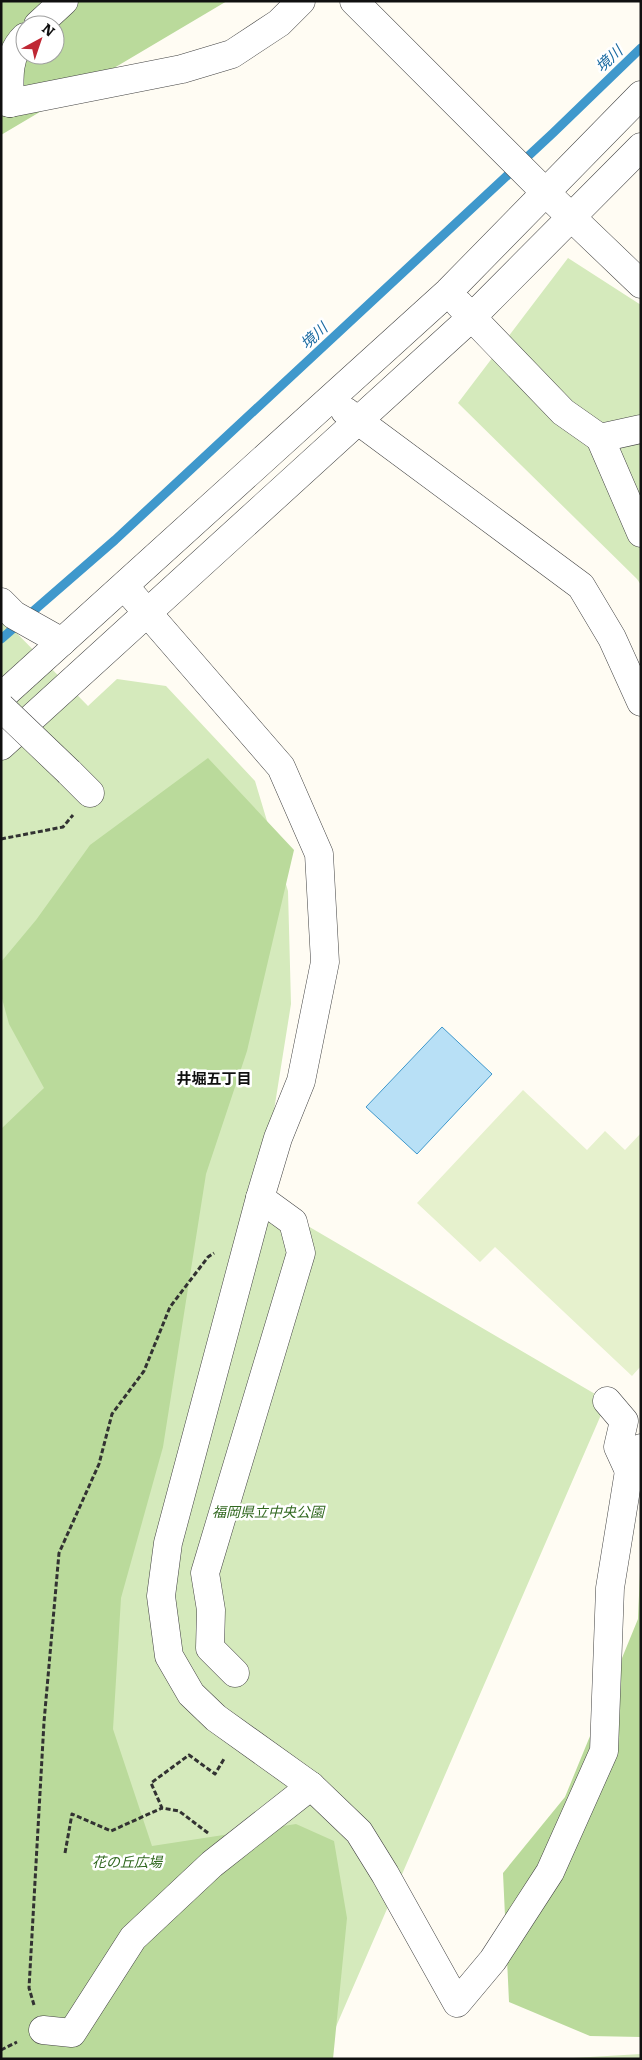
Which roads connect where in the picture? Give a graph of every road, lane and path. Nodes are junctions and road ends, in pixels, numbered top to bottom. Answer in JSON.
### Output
{"nodes":[{"id":1,"x":64,"y":1,"type":"edge"},
{"id":2,"x":301,"y":1,"type":"edge"},
{"id":3,"x":354,"y":1,"type":"edge"},
{"id":4,"x":49,"y":15,"type":"edge"},
{"id":5,"x":15,"y":54,"type":"edge"},
{"id":6,"x":641,"y":95,"type":"edge"},
{"id":7,"x":4,"y":105,"type":"edge"},
{"id":8,"x":641,"y":147,"type":"edge"},
{"id":9,"x":546,"y":193,"type":"junction"},
{"id":10,"x":572,"y":218,"type":"junction"},
{"id":11,"x":641,"y":284,"type":"edge"},
{"id":12,"x":448,"y":292,"type":"junction"},
{"id":13,"x":472,"y":317,"type":"junction"},
{"id":14,"x":329,"y":400,"type":"junction"},
{"id":15,"x":359,"y":422,"type":"junction"},
{"id":16,"x":641,"y":429,"type":"edge"},
{"id":17,"x":600,"y":438,"type":"junction"},
{"id":18,"x":641,"y":533,"type":"edge"},
{"id":19,"x":125,"y":587,"type":"junction"},
{"id":20,"x":1,"y":602,"type":"edge"},
{"id":21,"x":147,"y":613,"type":"junction"},
{"id":22,"x":62,"y":642,"type":"junction"},
{"id":23,"x":1,"y":697,"type":"edge"},
{"id":24,"x":641,"y":702,"type":"edge"},
{"id":25,"x":1,"y":707,"type":"edge"},
{"id":26,"x":1,"y":746,"type":"edge"},
{"id":27,"x":90,"y":794,"type":"joint"},
{"id":28,"x":1,"y":838,"type":"edge"},
{"id":29,"x":260,"y":1198,"type":"junction"},
{"id":30,"x":215,"y":1252,"type":"dead end"},
{"id":31,"x":607,"y":1401,"type":"dead end"},
{"id":32,"x":635,"y":1459,"type":"edge"},
{"id":33,"x":235,"y":1673,"type":"dead end"},
{"id":34,"x":239,"y":1735,"type":"junction"},
{"id":35,"x":311,"y":1786,"type":"junction"},
{"id":36,"x":162,"y":1808,"type":"junction"},
{"id":37,"x":210,"y":1834,"type":"dead end"},
{"id":38,"x":65,"y":1854,"type":"dead end"},
{"id":39,"x":43,"y":2030,"type":"joint"}],
"edges":[{"from":1,"to":4,"type":"street"},
{"from":2,"to":7,"type":"street"},
{"from":3,"to":9,"type":"street"},
{"from":5,"to":7,"type":"street"},
{"from":6,"to":9,"type":"street"},
{"from":8,"to":10,"type":"street"},
{"from":9,"to":10,"type":"street"},
{"from":9,"to":12,"type":"street"},
{"from":10,"to":11,"type":"street"},
{"from":10,"to":13,"type":"street"},
{"from":12,"to":13,"type":"street"},
{"from":12,"to":14,"type":"street"},
{"from":13,"to":15,"type":"street"},
{"from":13,"to":17,"type":"street"},
{"from":14,"to":15,"type":"street"},
{"from":14,"to":19,"type":"street"},
{"from":15,"to":21,"type":"street"},
{"from":15,"to":24,"type":"street"},
{"from":16,"to":17,"type":"street"},
{"from":17,"to":18,"type":"street"},
{"from":19,"to":21,"type":"street"},
{"from":19,"to":22,"type":"street"},
{"from":20,"to":22,"type":"street"},
{"from":21,"to":26,"type":"street"},
{"from":21,"to":29,"type":"street"},
{"from":22,"to":23,"type":"street"},
{"from":25,"to":27,"type":"street","bridge":true},
{"from":27,"to":28,"type":"path"},
{"from":29,"to":33,"type":"street"},
{"from":29,"to":34,"type":"street"},
{"from":30,"to":39,"type":"path"},
{"from":31,"to":32,"type":"street"},
{"from":32,"to":35,"type":"street"},
{"from":34,"to":35,"type":"street"},
{"from":34,"to":36,"type":"path"},
{"from":35,"to":39,"type":"street"},
{"from":36,"to":37,"type":"path"},
{"from":36,"to":38,"type":"path"}]}
